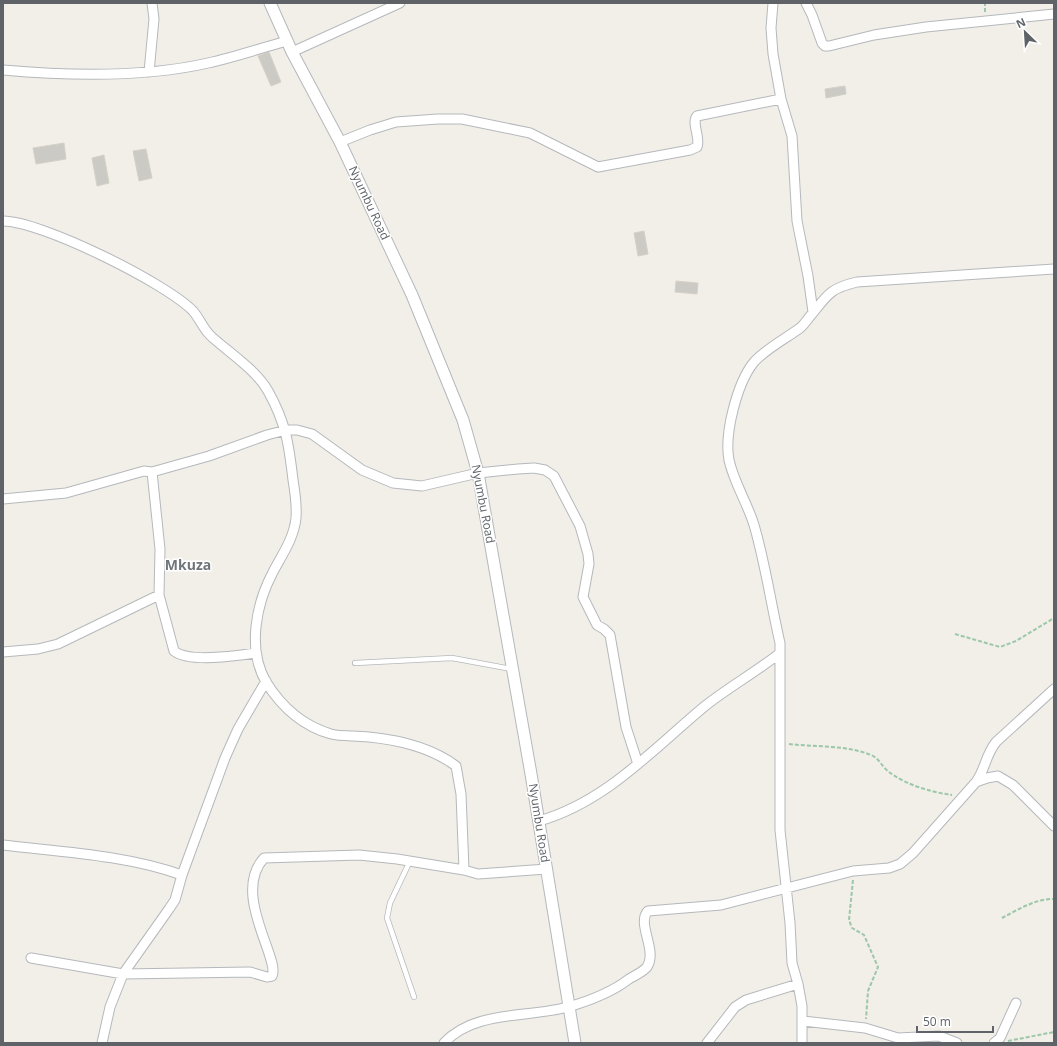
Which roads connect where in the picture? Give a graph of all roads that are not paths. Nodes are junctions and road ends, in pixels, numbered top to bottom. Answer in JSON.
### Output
{"nodes":[{"id":1,"x":152,"y":3,"type":"edge"},
{"id":2,"x":270,"y":3,"type":"edge"},
{"id":3,"x":400,"y":3,"type":"edge"},
{"id":4,"x":773,"y":3,"type":"edge"},
{"id":5,"x":806,"y":3,"type":"edge"},
{"id":6,"x":1054,"y":14,"type":"edge"},
{"id":7,"x":287,"y":41,"type":"junction"},
{"id":8,"x":292,"y":52,"type":"junction"},
{"id":9,"x":3,"y":70,"type":"edge"},
{"id":10,"x":149,"y":72,"type":"junction"},
{"id":11,"x":781,"y":99,"type":"junction"},
{"id":12,"x":340,"y":142,"type":"junction"},
{"id":13,"x":3,"y":221,"type":"edge"},
{"id":14,"x":1054,"y":270,"type":"edge"},
{"id":15,"x":813,"y":312,"type":"junction"},
{"id":16,"x":286,"y":430,"type":"junction"},
{"id":17,"x":152,"y":472,"type":"junction"},
{"id":18,"x":478,"y":473,"type":"junction"},
{"id":19,"x":3,"y":499,"type":"edge"},
{"id":20,"x":159,"y":595,"type":"junction"},
{"id":21,"x":3,"y":652,"type":"edge"},
{"id":22,"x":256,"y":653,"type":"junction"},
{"id":23,"x":780,"y":653,"type":"junction"},
{"id":24,"x":355,"y":663,"type":"dead end"},
{"id":25,"x":513,"y":670,"type":"junction"},
{"id":26,"x":266,"y":681,"type":"junction"},
{"id":27,"x":1054,"y":689,"type":"edge"},
{"id":28,"x":638,"y":764,"type":"junction"},
{"id":29,"x":976,"y":782,"type":"junction"},
{"id":30,"x":539,"y":821,"type":"junction"},
{"id":31,"x":1054,"y":826,"type":"edge"},
{"id":32,"x":3,"y":845,"type":"edge"},
{"id":33,"x":410,"y":861,"type":"junction"},
{"id":34,"x":547,"y":869,"type":"junction"},
{"id":35,"x":464,"y":870,"type":"junction"},
{"id":36,"x":182,"y":875,"type":"junction"},
{"id":37,"x":787,"y":888,"type":"junction"},
{"id":38,"x":30,"y":958,"type":"dead end"},
{"id":39,"x":123,"y":974,"type":"junction"},
{"id":40,"x":798,"y":984,"type":"junction"},
{"id":41,"x":414,"y":997,"type":"dead end"},
{"id":42,"x":1016,"y":1003,"type":"dead end"},
{"id":43,"x":568,"y":1007,"type":"junction"},
{"id":44,"x":803,"y":1021,"type":"junction"},
{"id":45,"x":102,"y":1043,"type":"edge"},
{"id":46,"x":444,"y":1043,"type":"edge"},
{"id":47,"x":575,"y":1043,"type":"edge"},
{"id":48,"x":707,"y":1043,"type":"edge"},
{"id":49,"x":802,"y":1043,"type":"edge"},
{"id":50,"x":957,"y":1043,"type":"edge"},
{"id":51,"x":995,"y":1043,"type":"edge"}],
"edges":[{"from":1,"to":10,"type":"street"},
{"from":2,"to":7,"type":"street","name":"Nyumbu Road"},
{"from":3,"to":8,"type":"street"},
{"from":4,"to":11,"type":"street"},
{"from":5,"to":6,"type":"street"},
{"from":7,"to":8,"type":"street","name":"Nyumbu Road"},
{"from":7,"to":10,"type":"street"},
{"from":8,"to":12,"type":"street","name":"Nyumbu Road"},
{"from":9,"to":10,"type":"street"},
{"from":11,"to":12,"type":"street"},
{"from":11,"to":15,"type":"street"},
{"from":12,"to":18,"type":"street","name":"Nyumbu Road"},
{"from":13,"to":16,"type":"street"},
{"from":14,"to":15,"type":"street"},
{"from":15,"to":23,"type":"street"},
{"from":16,"to":17,"type":"street"},
{"from":16,"to":18,"type":"street"},
{"from":16,"to":22,"type":"street"},
{"from":17,"to":19,"type":"street"},
{"from":17,"to":20,"type":"street"},
{"from":18,"to":25,"type":"street","name":"Nyumbu Road"},
{"from":18,"to":28,"type":"street"},
{"from":20,"to":21,"type":"street"},
{"from":20,"to":22,"type":"street"},
{"from":22,"to":26,"type":"street"},
{"from":23,"to":28,"type":"street"},
{"from":23,"to":37,"type":"street"},
{"from":24,"to":25,"type":"lane"},
{"from":25,"to":30,"type":"street","name":"Nyumbu Road"},
{"from":26,"to":35,"type":"street"},
{"from":26,"to":36,"type":"street"},
{"from":27,"to":29,"type":"street"},
{"from":28,"to":30,"type":"street"},
{"from":29,"to":31,"type":"street"},
{"from":29,"to":37,"type":"street"},
{"from":30,"to":34,"type":"street","name":"Nyumbu Road"},
{"from":32,"to":36,"type":"street"},
{"from":33,"to":35,"type":"street"},
{"from":33,"to":39,"type":"street"},
{"from":33,"to":41,"type":"lane"},
{"from":34,"to":35,"type":"street"},
{"from":34,"to":43,"type":"street","name":"Nyumbu Road"},
{"from":36,"to":39,"type":"street"},
{"from":37,"to":40,"type":"street"},
{"from":37,"to":43,"type":"street"},
{"from":38,"to":39,"type":"street"},
{"from":39,"to":45,"type":"street"},
{"from":40,"to":44,"type":"street"},
{"from":40,"to":48,"type":"street"},
{"from":42,"to":51,"type":"street"},
{"from":43,"to":46,"type":"street"},
{"from":43,"to":47,"type":"street","name":"Nyumbu Road"},
{"from":44,"to":49,"type":"street"},
{"from":44,"to":50,"type":"street"}]}
